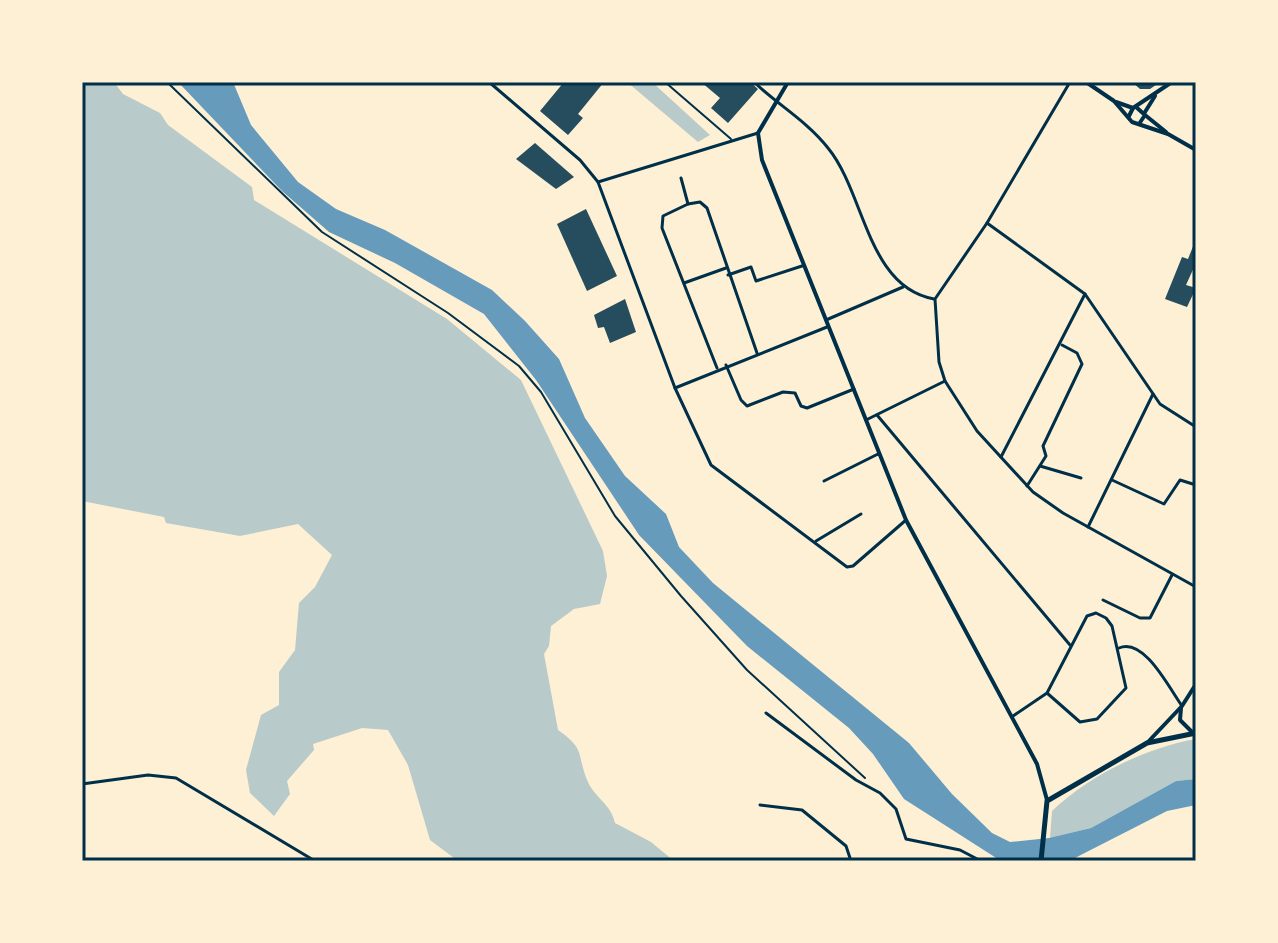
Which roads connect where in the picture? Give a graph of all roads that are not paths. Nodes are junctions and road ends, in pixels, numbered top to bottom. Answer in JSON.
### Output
{"nodes":[{"id":1,"x":489,"y":82,"type":"edge"},
{"id":2,"x":665,"y":82,"type":"edge"},
{"id":3,"x":754,"y":82,"type":"edge"},
{"id":4,"x":788,"y":82,"type":"edge"},
{"id":5,"x":1070,"y":82,"type":"edge"},
{"id":6,"x":1086,"y":82,"type":"edge"},
{"id":7,"x":1172,"y":82,"type":"edge"},
{"id":8,"x":1159,"y":91,"type":"junction"},
{"id":9,"x":1114,"y":101,"type":"junction"},
{"id":10,"x":776,"y":103,"type":"junction"},
{"id":11,"x":1134,"y":108,"type":"junction"},
{"id":12,"x":1145,"y":114,"type":"junction"},
{"id":13,"x":1129,"y":116,"type":"junction"},
{"id":14,"x":1139,"y":124,"type":"junction"},
{"id":15,"x":758,"y":133,"type":"junction"},
{"id":16,"x":1168,"y":134,"type":"junction"},
{"id":17,"x":731,"y":140,"type":"junction"},
{"id":18,"x":1196,"y":150,"type":"edge"},
{"id":19,"x":681,"y":178,"type":"dead end"},
{"id":20,"x":598,"y":182,"type":"junction"},
{"id":21,"x":688,"y":204,"type":"junction"},
{"id":22,"x":987,"y":223,"type":"junction"},
{"id":23,"x":805,"y":265,"type":"junction"},
{"id":24,"x":726,"y":268,"type":"junction"},
{"id":25,"x":728,"y":275,"type":"junction"},
{"id":26,"x":684,"y":283,"type":"junction"},
{"id":27,"x":903,"y":287,"type":"junction"},
{"id":28,"x":1085,"y":294,"type":"junction"},
{"id":29,"x":935,"y":299,"type":"junction"},
{"id":30,"x":826,"y":320,"type":"junction"},
{"id":31,"x":829,"y":326,"type":"junction"},
{"id":32,"x":1061,"y":345,"type":"junction"},
{"id":33,"x":757,"y":353,"type":"junction"},
{"id":34,"x":726,"y":365,"type":"junction"},
{"id":35,"x":717,"y":368,"type":"junction"},
{"id":36,"x":945,"y":381,"type":"junction"},
{"id":37,"x":675,"y":388,"type":"junction"},
{"id":38,"x":854,"y":389,"type":"junction"},
{"id":39,"x":1153,"y":394,"type":"junction"},
{"id":40,"x":877,"y":415,"type":"junction"},
{"id":41,"x":866,"y":420,"type":"junction"},
{"id":42,"x":1196,"y":427,"type":"edge"},
{"id":43,"x":879,"y":453,"type":"junction"},
{"id":44,"x":1001,"y":457,"type":"junction"},
{"id":45,"x":1040,"y":466,"type":"junction"},
{"id":46,"x":1081,"y":478,"type":"dead end"},
{"id":47,"x":1111,"y":480,"type":"junction"},
{"id":48,"x":824,"y":481,"type":"dead end"},
{"id":49,"x":1196,"y":485,"type":"edge"},
{"id":50,"x":1027,"y":486,"type":"junction"},
{"id":51,"x":861,"y":514,"type":"dead end"},
{"id":52,"x":906,"y":520,"type":"junction"},
{"id":53,"x":1088,"y":527,"type":"junction"},
{"id":54,"x":816,"y":541,"type":"junction"},
{"id":55,"x":1172,"y":574,"type":"junction"},
{"id":56,"x":1196,"y":587,"type":"edge"},
{"id":57,"x":1103,"y":600,"type":"dead end"},
{"id":58,"x":1070,"y":645,"type":"junction"},
{"id":59,"x":1118,"y":648,"type":"junction"},
{"id":60,"x":1196,"y":684,"type":"edge"},
{"id":61,"x":1047,"y":693,"type":"junction"},
{"id":62,"x":1182,"y":706,"type":"junction"},
{"id":63,"x":766,"y":713,"type":"dead end"},
{"id":64,"x":1013,"y":716,"type":"junction"},
{"id":65,"x":1196,"y":734,"type":"edge"},
{"id":66,"x":1147,"y":743,"type":"junction"},
{"id":67,"x":82,"y":784,"type":"edge"},
{"id":68,"x":1047,"y":801,"type":"junction"},
{"id":69,"x":760,"y":805,"type":"dead end"},
{"id":70,"x":315,"y":861,"type":"edge"},
{"id":71,"x":851,"y":861,"type":"edge"},
{"id":72,"x":981,"y":861,"type":"edge"},
{"id":73,"x":1041,"y":861,"type":"edge"}],
"edges":[{"from":1,"to":20,"type":"street"},
{"from":2,"to":17,"type":"lane"},
{"from":3,"to":10,"type":"street"},
{"from":4,"to":10,"type":"street"},
{"from":5,"to":22,"type":"street"},
{"from":6,"to":9,"type":"street"},
{"from":7,"to":8,"type":"street"},
{"from":8,"to":11,"type":"street"},
{"from":8,"to":12,"type":"street"},
{"from":9,"to":11,"type":"street"},
{"from":9,"to":13,"type":"street"},
{"from":10,"to":15,"type":"street"},
{"from":10,"to":27,"type":"street"},
{"from":11,"to":12,"type":"street"},
{"from":11,"to":13,"type":"street"},
{"from":12,"to":14,"type":"street"},
{"from":12,"to":16,"type":"street"},
{"from":13,"to":14,"type":"street"},
{"from":14,"to":16,"type":"street"},
{"from":15,"to":17,"type":"street"},
{"from":15,"to":23,"type":"street"},
{"from":16,"to":18,"type":"street"},
{"from":17,"to":20,"type":"street"},
{"from":19,"to":21,"type":"street"},
{"from":20,"to":37,"type":"street"},
{"from":21,"to":24,"type":"street"},
{"from":21,"to":26,"type":"street"},
{"from":22,"to":28,"type":"street"},
{"from":22,"to":29,"type":"street"},
{"from":23,"to":25,"type":"street"},
{"from":23,"to":30,"type":"street"},
{"from":24,"to":25,"type":"street"},
{"from":24,"to":26,"type":"street"},
{"from":25,"to":33,"type":"street"},
{"from":26,"to":35,"type":"street"},
{"from":27,"to":29,"type":"street"},
{"from":27,"to":30,"type":"street"},
{"from":28,"to":32,"type":"street"},
{"from":28,"to":39,"type":"street"},
{"from":29,"to":36,"type":"street"},
{"from":30,"to":31,"type":"street"},
{"from":31,"to":33,"type":"street"},
{"from":31,"to":38,"type":"street"},
{"from":32,"to":44,"type":"street"},
{"from":32,"to":45,"type":"street"},
{"from":33,"to":34,"type":"street"},
{"from":34,"to":35,"type":"street"},
{"from":34,"to":38,"type":"street"},
{"from":35,"to":37,"type":"street"},
{"from":36,"to":40,"type":"street"},
{"from":36,"to":44,"type":"street"},
{"from":37,"to":54,"type":"street"},
{"from":38,"to":41,"type":"street"},
{"from":39,"to":42,"type":"street"},
{"from":39,"to":47,"type":"street"},
{"from":40,"to":41,"type":"street"},
{"from":40,"to":58,"type":"street"},
{"from":41,"to":43,"type":"street"},
{"from":43,"to":48,"type":"street"},
{"from":43,"to":52,"type":"street"},
{"from":44,"to":50,"type":"street"},
{"from":45,"to":46,"type":"street"},
{"from":45,"to":50,"type":"street"},
{"from":47,"to":49,"type":"street"},
{"from":47,"to":53,"type":"street"},
{"from":50,"to":53,"type":"street"},
{"from":51,"to":54,"type":"street"},
{"from":52,"to":54,"type":"street"},
{"from":52,"to":64,"type":"street"},
{"from":53,"to":55,"type":"street"},
{"from":55,"to":56,"type":"street"},
{"from":55,"to":57,"type":"street"},
{"from":58,"to":59,"type":"street"},
{"from":58,"to":61,"type":"street"},
{"from":59,"to":61,"type":"street"},
{"from":59,"to":62,"type":"street"},
{"from":60,"to":62,"type":"street"},
{"from":61,"to":64,"type":"street"},
{"from":62,"to":65,"type":"street"},
{"from":62,"to":66,"type":"street"},
{"from":63,"to":72,"type":"street"},
{"from":64,"to":68,"type":"street"},
{"from":65,"to":66,"type":"main road"},
{"from":66,"to":68,"type":"main road"},
{"from":67,"to":70,"type":"street"},
{"from":68,"to":73,"type":"main road"},
{"from":69,"to":71,"type":"street"}]}
